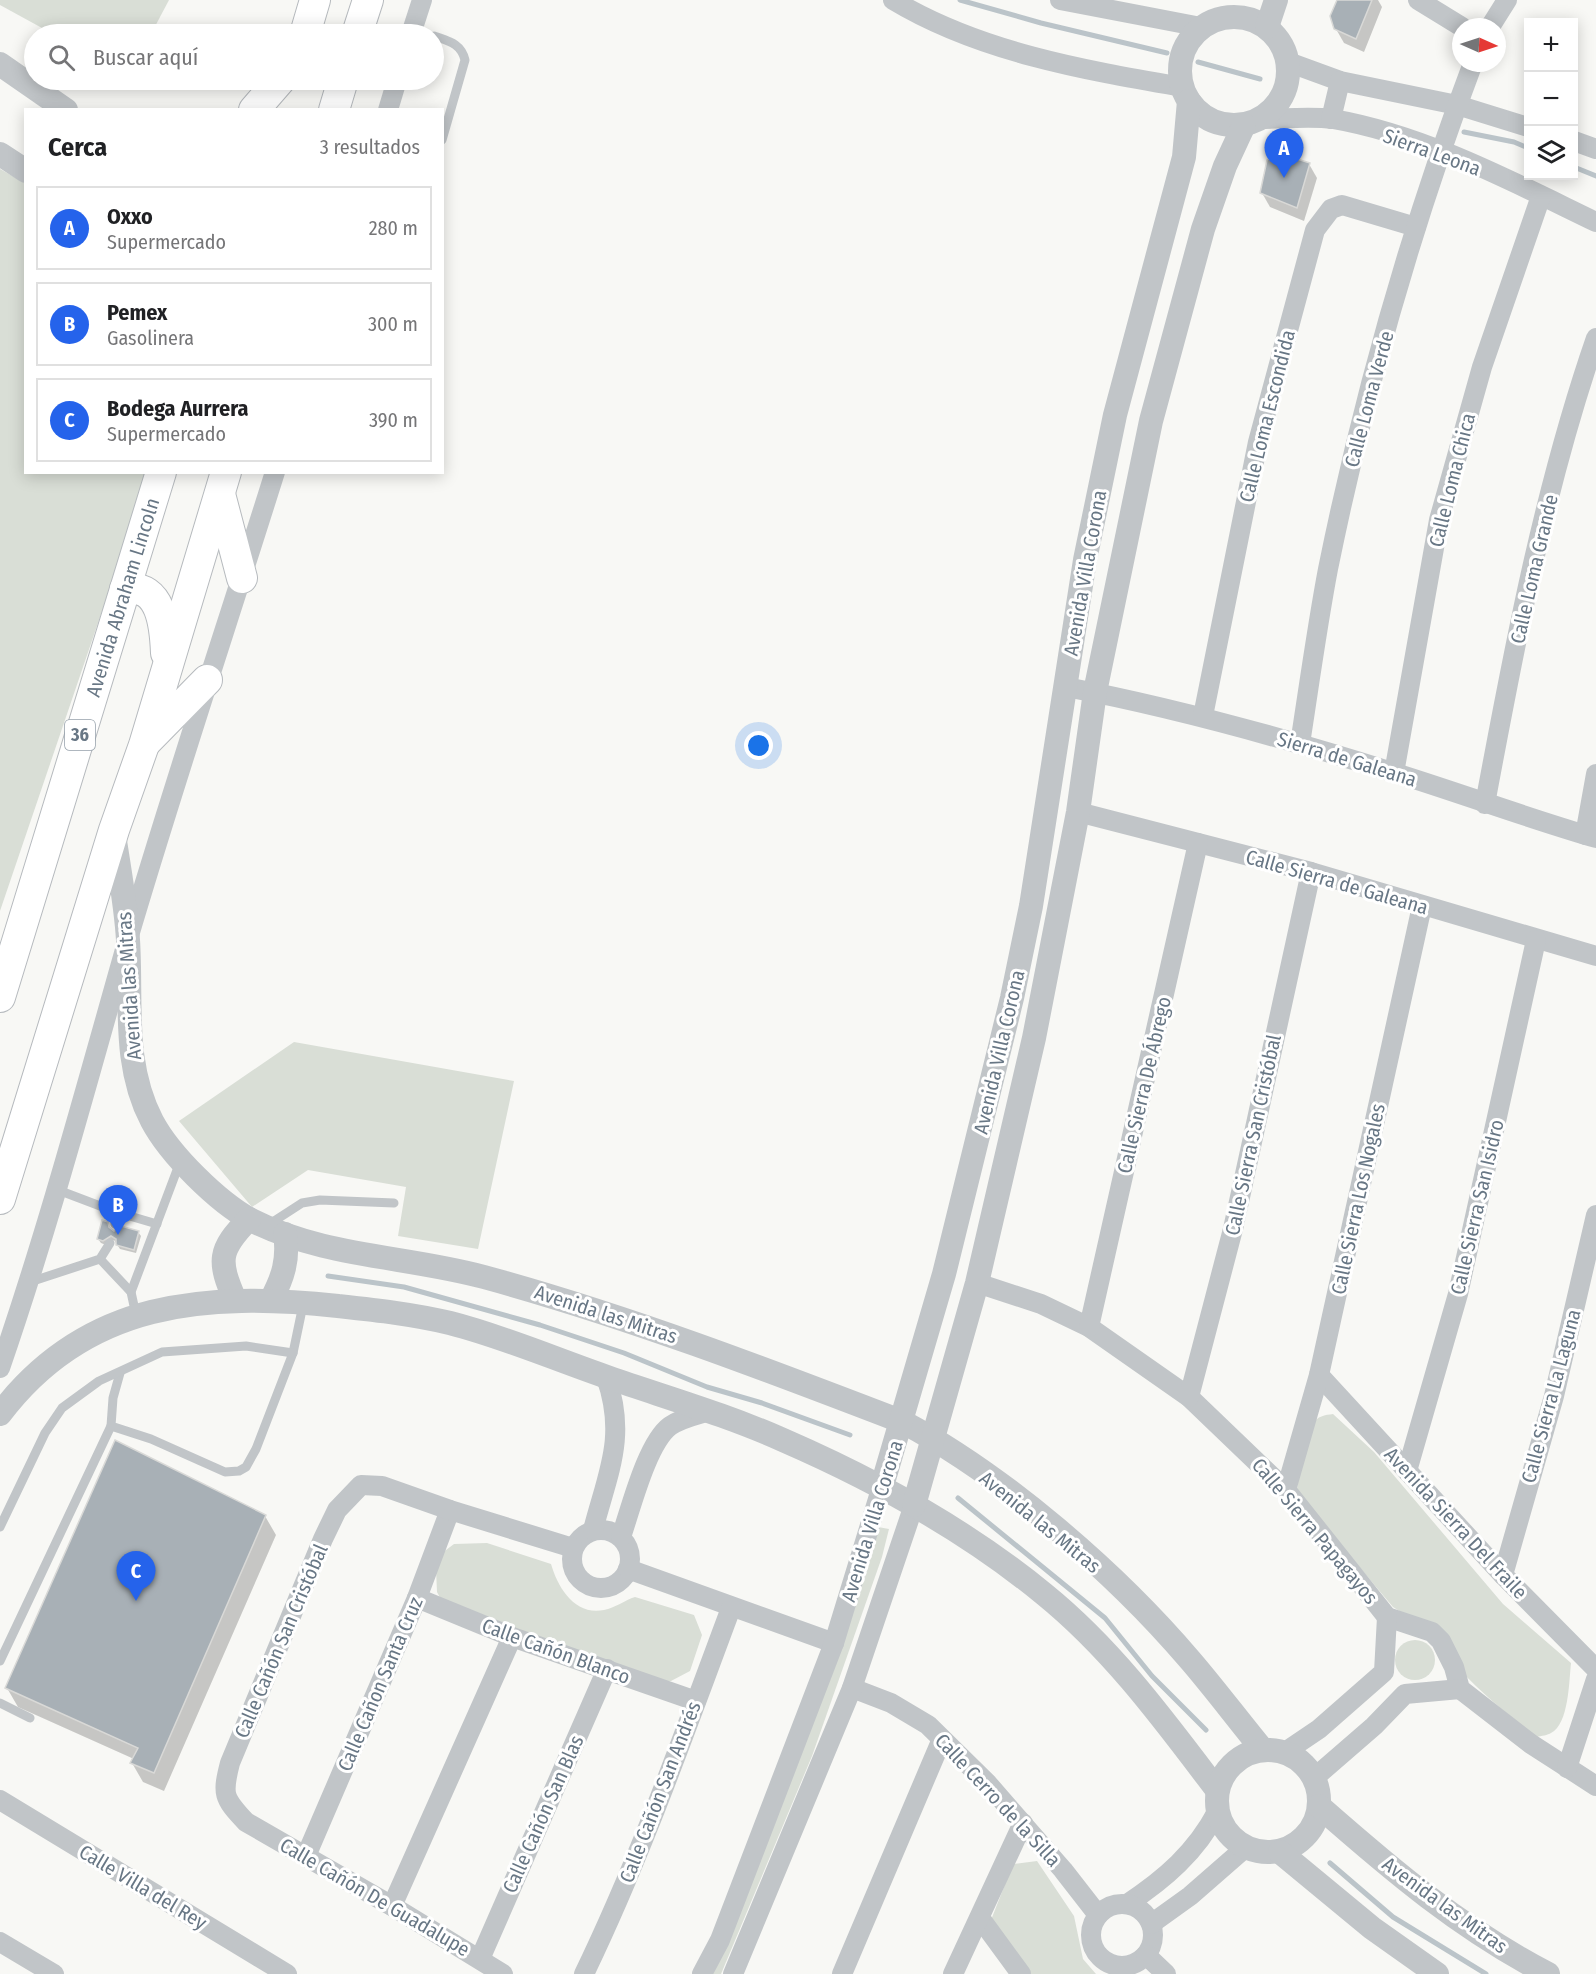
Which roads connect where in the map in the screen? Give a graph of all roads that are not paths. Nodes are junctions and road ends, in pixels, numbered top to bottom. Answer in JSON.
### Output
{"nodes":[{"id":1,"x":315,"y":0,"type":"edge"},
{"id":2,"x":368,"y":0,"type":"edge"},
{"id":3,"x":422,"y":0,"type":"edge"},
{"id":4,"x":893,"y":0,"type":"edge"},
{"id":5,"x":1060,"y":0,"type":"edge"},
{"id":6,"x":1276,"y":0,"type":"edge"},
{"id":7,"x":1418,"y":0,"type":"edge"},
{"id":8,"x":1507,"y":0,"type":"edge"},
{"id":9,"x":1235,"y":8,"type":"edge"},
{"id":10,"x":1496,"y":18,"type":"edge"},
{"id":11,"x":1452,"y":21,"type":"edge"},
{"id":12,"x":308,"y":24,"type":"edge"},
{"id":13,"x":360,"y":24,"type":"edge"},
{"id":14,"x":418,"y":24,"type":"edge"},
{"id":15,"x":1201,"y":27,"type":"junction"},
{"id":16,"x":1267,"y":27,"type":"junction"},
{"id":17,"x":444,"y":40,"type":"edge"},
{"id":18,"x":1288,"y":62,"type":"junction"},
{"id":19,"x":0,"y":64,"type":"edge"},
{"id":20,"x":1470,"y":72,"type":"edge"},
{"id":21,"x":24,"y":81,"type":"edge"},
{"id":22,"x":1340,"y":81,"type":"junction"},
{"id":23,"x":37,"y":90,"type":"edge"},
{"id":24,"x":271,"y":90,"type":"edge"},
{"id":25,"x":286,"y":90,"type":"edge"},
{"id":26,"x":340,"y":90,"type":"edge"},
{"id":27,"x":394,"y":90,"type":"edge"},
{"id":28,"x":1185,"y":94,"type":"junction"},
{"id":29,"x":1457,"y":105,"type":"junction"},
{"id":30,"x":63,"y":108,"type":"edge"},
{"id":31,"x":256,"y":108,"type":"edge"},
{"id":32,"x":279,"y":108,"type":"edge"},
{"id":33,"x":335,"y":108,"type":"edge"},
{"id":34,"x":389,"y":108,"type":"edge"},
{"id":35,"x":1331,"y":119,"type":"junction"},
{"id":36,"x":1252,"y":122,"type":"junction"},
{"id":37,"x":1524,"y":125,"type":"edge"},
{"id":38,"x":444,"y":133,"type":"edge"},
{"id":39,"x":1578,"y":142,"type":"edge"},
{"id":40,"x":1596,"y":149,"type":"edge"},
{"id":41,"x":1442,"y":152,"type":"junction"},
{"id":42,"x":0,"y":154,"type":"edge"},
{"id":43,"x":24,"y":170,"type":"edge"},
{"id":44,"x":1541,"y":196,"type":"junction"},
{"id":45,"x":1596,"y":222,"type":"edge"},
{"id":46,"x":1416,"y":227,"type":"junction"},
{"id":47,"x":1596,"y":338,"type":"edge"},
{"id":48,"x":160,"y":474,"type":"edge"},
{"id":49,"x":274,"y":474,"type":"edge"},
{"id":50,"x":223,"y":483,"type":"edge"},
{"id":51,"x":242,"y":578,"type":"junction"},
{"id":52,"x":125,"y":589,"type":"junction"},
{"id":53,"x":167,"y":665,"type":"junction"},
{"id":54,"x":207,"y":680,"type":"junction"},
{"id":55,"x":1066,"y":687,"type":"junction"},
{"id":56,"x":1095,"y":692,"type":"junction"},
{"id":57,"x":1203,"y":716,"type":"junction"},
{"id":58,"x":1300,"y":744,"type":"junction"},
{"id":59,"x":144,"y":745,"type":"junction"},
{"id":60,"x":1394,"y":773,"type":"junction"},
{"id":61,"x":1596,"y":774,"type":"edge"},
{"id":62,"x":1485,"y":804,"type":"junction"},
{"id":63,"x":1078,"y":812,"type":"junction"},
{"id":64,"x":114,"y":830,"type":"junction"},
{"id":65,"x":1591,"y":836,"type":"edge"},
{"id":66,"x":1198,"y":843,"type":"junction"},
{"id":67,"x":1311,"y":872,"type":"junction"},
{"id":68,"x":1422,"y":906,"type":"junction"},
{"id":69,"x":128,"y":939,"type":"junction"},
{"id":70,"x":1536,"y":940,"type":"junction"},
{"id":71,"x":1596,"y":956,"type":"edge"},
{"id":72,"x":0,"y":997,"type":"edge"},
{"id":73,"x":181,"y":1159,"type":"junction"},
{"id":74,"x":58,"y":1190,"type":"junction"},
{"id":75,"x":0,"y":1199,"type":"edge"},
{"id":76,"x":394,"y":1203,"type":"dead end"},
{"id":77,"x":116,"y":1212,"type":"junction"},
{"id":78,"x":1596,"y":1215,"type":"edge"},
{"id":79,"x":115,"y":1224,"type":"dead end"},
{"id":80,"x":157,"y":1224,"type":"junction"},
{"id":81,"x":266,"y":1226,"type":"junction"},
{"id":82,"x":110,"y":1243,"type":"dead end"},
{"id":83,"x":100,"y":1259,"type":"junction"},
{"id":84,"x":30,"y":1282,"type":"junction"},
{"id":85,"x":977,"y":1282,"type":"junction"},
{"id":86,"x":235,"y":1300,"type":"junction"},
{"id":87,"x":271,"y":1300,"type":"junction"},
{"id":88,"x":304,"y":1303,"type":"junction"},
{"id":89,"x":134,"y":1304,"type":"junction"},
{"id":90,"x":1089,"y":1327,"type":"junction"},
{"id":91,"x":293,"y":1353,"type":"junction"},
{"id":92,"x":0,"y":1368,"type":"edge"},
{"id":93,"x":120,"y":1372,"type":"junction"},
{"id":94,"x":1319,"y":1375,"type":"junction"},
{"id":95,"x":606,"y":1377,"type":"junction"},
{"id":96,"x":1189,"y":1397,"type":"junction"},
{"id":97,"x":710,"y":1411,"type":"junction"},
{"id":98,"x":0,"y":1414,"type":"edge"},
{"id":99,"x":903,"y":1422,"type":"junction"},
{"id":100,"x":111,"y":1426,"type":"junction"},
{"id":101,"x":932,"y":1438,"type":"junction"},
{"id":102,"x":616,"y":1446,"type":"junction"},
{"id":103,"x":648,"y":1456,"type":"junction"},
{"id":104,"x":1407,"y":1471,"type":"junction"},
{"id":105,"x":882,"y":1486,"type":"junction"},
{"id":106,"x":1286,"y":1490,"type":"junction"},
{"id":107,"x":914,"y":1506,"type":"junction"},
{"id":108,"x":450,"y":1510,"type":"junction"},
{"id":109,"x":0,"y":1527,"type":"edge"},
{"id":110,"x":593,"y":1530,"type":"junction"},
{"id":111,"x":621,"y":1537,"type":"junction"},
{"id":112,"x":573,"y":1548,"type":"junction"},
{"id":113,"x":628,"y":1569,"type":"junction"},
{"id":114,"x":1503,"y":1575,"type":"junction"},
{"id":115,"x":417,"y":1598,"type":"junction"},
{"id":116,"x":731,"y":1608,"type":"junction"},
{"id":117,"x":1387,"y":1617,"type":"junction"},
{"id":118,"x":512,"y":1637,"type":"junction"},
{"id":119,"x":834,"y":1643,"type":"junction"},
{"id":120,"x":0,"y":1660,"type":"edge"},
{"id":121,"x":1596,"y":1668,"type":"edge"},
{"id":122,"x":607,"y":1669,"type":"junction"},
{"id":123,"x":1384,"y":1672,"type":"junction"},
{"id":124,"x":1596,"y":1679,"type":"edge"},
{"id":125,"x":852,"y":1688,"type":"junction"},
{"id":126,"x":1460,"y":1689,"type":"junction"},
{"id":127,"x":1405,"y":1694,"type":"junction"},
{"id":128,"x":696,"y":1701,"type":"junction"},
{"id":129,"x":0,"y":1703,"type":"edge"},
{"id":130,"x":30,"y":1718,"type":"dead end"},
{"id":131,"x":1319,"y":1729,"type":"junction"},
{"id":132,"x":942,"y":1739,"type":"junction"},
{"id":133,"x":1262,"y":1749,"type":"junction"},
{"id":134,"x":1285,"y":1752,"type":"junction"},
{"id":135,"x":1342,"y":1753,"type":"junction"},
{"id":136,"x":1566,"y":1768,"type":"junction"},
{"id":137,"x":1314,"y":1778,"type":"junction"},
{"id":138,"x":1596,"y":1786,"type":"edge"},
{"id":139,"x":0,"y":1800,"type":"edge"},
{"id":140,"x":1217,"y":1801,"type":"junction"},
{"id":141,"x":1320,"y":1806,"type":"junction"},
{"id":142,"x":246,"y":1821,"type":"joint"},
{"id":143,"x":1023,"y":1823,"type":"junction"},
{"id":144,"x":1197,"y":1845,"type":"junction"},
{"id":145,"x":1245,"y":1848,"type":"junction"},
{"id":146,"x":1280,"y":1852,"type":"junction"},
{"id":147,"x":306,"y":1856,"type":"junction"},
{"id":148,"x":1216,"y":1871,"type":"junction"},
{"id":149,"x":1153,"y":1887,"type":"junction"},
{"id":150,"x":1127,"y":1904,"type":"junction"},
{"id":151,"x":392,"y":1906,"type":"junction"},
{"id":152,"x":1172,"y":1910,"type":"junction"},
{"id":153,"x":1098,"y":1915,"type":"junction"},
{"id":154,"x":980,"y":1918,"type":"junction"},
{"id":155,"x":1151,"y":1924,"type":"junction"},
{"id":156,"x":0,"y":1942,"type":"edge"},
{"id":157,"x":1146,"y":1955,"type":"junction"},
{"id":158,"x":480,"y":1959,"type":"junction"},
{"id":159,"x":54,"y":1974,"type":"edge"},
{"id":160,"x":287,"y":1974,"type":"edge"},
{"id":161,"x":503,"y":1974,"type":"edge"},
{"id":162,"x":584,"y":1974,"type":"edge"},
{"id":163,"x":702,"y":1974,"type":"edge"},
{"id":164,"x":733,"y":1974,"type":"edge"},
{"id":165,"x":842,"y":1974,"type":"edge"},
{"id":166,"x":953,"y":1974,"type":"edge"},
{"id":167,"x":1021,"y":1974,"type":"edge"},
{"id":168,"x":1166,"y":1974,"type":"edge"},
{"id":169,"x":1437,"y":1974,"type":"edge"},
{"id":170,"x":1548,"y":1974,"type":"edge"}],
"edges":[{"from":1,"to":12,"type":"main road"},
{"from":2,"to":13,"type":"main road"},
{"from":3,"to":14,"type":"street"},
{"from":4,"to":28,"type":"street"},
{"from":5,"to":15,"type":"street"},
{"from":6,"to":16,"type":"street"},
{"from":7,"to":11,"type":"street"},
{"from":8,"to":10,"type":"street"},
{"from":9,"to":15,"type":"street"},
{"from":9,"to":16,"type":"street"},
{"from":15,"to":28,"type":"street"},
{"from":16,"to":18,"type":"street"},
{"from":17,"to":38,"type":"lane"},
{"from":18,"to":22,"type":"street"},
{"from":18,"to":36,"type":"street"},
{"from":19,"to":21,"type":"street"},
{"from":20,"to":29,"type":"street","name":"Calle Loma Verde"},
{"from":22,"to":29,"type":"street"},
{"from":22,"to":35,"type":"street"},
{"from":23,"to":30,"type":"street"},
{"from":24,"to":31,"type":"main road"},
{"from":25,"to":32,"type":"main road"},
{"from":26,"to":33,"type":"main road"},
{"from":27,"to":34,"type":"street"},
{"from":28,"to":36,"type":"street"},
{"from":28,"to":55,"type":"street","name":"Avenida Villa Corona"},
{"from":29,"to":37,"type":"street"},
{"from":29,"to":41,"type":"street","name":"Calle Loma Verde"},
{"from":35,"to":36,"type":"street","name":"Sierra Leona"},
{"from":35,"to":41,"type":"street","name":"Sierra Leona"},
{"from":36,"to":56,"type":"street","name":"Avenida Villa Corona"},
{"from":39,"to":40,"type":"street"},
{"from":41,"to":44,"type":"street","name":"Sierra Leona"},
{"from":41,"to":46,"type":"street","name":"Calle Loma Verde"},
{"from":42,"to":43,"type":"street"},
{"from":44,"to":45,"type":"street","name":"Sierra Leona"},
{"from":44,"to":60,"type":"street","name":"Calle Loma Chica"},
{"from":46,"to":57,"type":"street","name":"Calle Loma Escondida"},
{"from":46,"to":58,"type":"street","name":"Calle Loma Verde"},
{"from":47,"to":62,"type":"street","name":"Calle Loma Grande"},
{"from":48,"to":52,"type":"main road","name":"Avenida Abraham Lincoln","number":"36"},
{"from":49,"to":51,"type":"street"},
{"from":50,"to":51,"type":"main road"},
{"from":50,"to":53,"type":"main road"},
{"from":51,"to":54,"type":"street"},
{"from":52,"to":53,"type":"main road"},
{"from":52,"to":72,"type":"main road","name":"Avenida Abraham Lincoln","number":"36"},
{"from":53,"to":59,"type":"main road"},
{"from":54,"to":59,"type":"main road"},
{"from":54,"to":69,"type":"street"},
{"from":55,"to":56,"type":"street","name":"Sierra de Galeana"},
{"from":55,"to":99,"type":"street","name":"Avenida Villa Corona"},
{"from":56,"to":57,"type":"street","name":"Sierra de Galeana"},
{"from":56,"to":63,"type":"street","name":"Avenida Villa Corona"},
{"from":57,"to":58,"type":"street","name":"Sierra de Galeana"},
{"from":58,"to":60,"type":"street","name":"Sierra de Galeana"},
{"from":59,"to":64,"type":"main road"},
{"from":60,"to":62,"type":"street","name":"Sierra de Galeana"},
{"from":61,"to":65,"type":"street"},
{"from":62,"to":65,"type":"street","name":"Sierra de Galeana"},
{"from":63,"to":66,"type":"street","name":"Calle Sierra de Galeana"},
{"from":63,"to":85,"type":"street","name":"Avenida Villa Corona"},
{"from":64,"to":69,"type":"street","name":"Avenida las Mitras"},
{"from":64,"to":75,"type":"main road"},
{"from":66,"to":67,"type":"street","name":"Calle Sierra de Galeana"},
{"from":66,"to":90,"type":"street","name":"Calle Sierra De Ábrego"},
{"from":67,"to":68,"type":"street","name":"Calle Sierra de Galeana"},
{"from":67,"to":96,"type":"street","name":"Calle Sierra San Cristóbal"},
{"from":68,"to":70,"type":"street","name":"Calle Sierra de Galeana"},
{"from":68,"to":94,"type":"street","name":"Calle Sierra Los Nogales"},
{"from":69,"to":73,"type":"street","name":"Avenida las Mitras"},
{"from":69,"to":74,"type":"street"},
{"from":70,"to":71,"type":"street","name":"Calle Sierra de Galeana"},
{"from":70,"to":104,"type":"street","name":"Calle Sierra San Isidro"},
{"from":73,"to":80,"type":"lane"},
{"from":73,"to":81,"type":"street","name":"Avenida las Mitras"},
{"from":74,"to":77,"type":"lane"},
{"from":74,"to":84,"type":"street"},
{"from":76,"to":81,"type":"lane"},
{"from":77,"to":79,"type":"lane"},
{"from":77,"to":80,"type":"lane"},
{"from":78,"to":114,"type":"street","name":"Calle Sierra La Laguna"},
{"from":80,"to":89,"type":"lane"},
{"from":81,"to":86,"type":"street"},
{"from":81,"to":87,"type":"street"},
{"from":81,"to":99,"type":"street","name":"Avenida las Mitras"},
{"from":82,"to":83,"type":"lane"},
{"from":83,"to":84,"type":"lane"},
{"from":83,"to":89,"type":"lane"},
{"from":84,"to":92,"type":"street"},
{"from":85,"to":90,"type":"street","name":"Calle Sierra Papagayos"},
{"from":85,"to":101,"type":"street","name":"Avenida Villa Corona"},
{"from":86,"to":87,"type":"street"},
{"from":86,"to":89,"type":"street"},
{"from":87,"to":88,"type":"street"},
{"from":88,"to":91,"type":"lane"},
{"from":88,"to":95,"type":"street"},
{"from":89,"to":98,"type":"street"},
{"from":90,"to":96,"type":"street","name":"Calle Sierra Papagayos"},
{"from":91,"to":93,"type":"lane"},
{"from":91,"to":100,"type":"lane"},
{"from":93,"to":100,"type":"lane"},
{"from":93,"to":109,"type":"lane"},
{"from":94,"to":104,"type":"street","name":"Avenida Sierra Del Fraile"},
{"from":94,"to":106,"type":"street","name":"Calle Sierra Los Nogales"},
{"from":95,"to":97,"type":"street"},
{"from":95,"to":102,"type":"street"},
{"from":96,"to":106,"type":"street","name":"Calle Sierra Papagayos"},
{"from":97,"to":103,"type":"street"},
{"from":97,"to":105,"type":"street"},
{"from":99,"to":101,"type":"street","name":"Avenida las Mitras"},
{"from":99,"to":105,"type":"street","name":"Avenida Villa Corona"},
{"from":100,"to":120,"type":"lane"},
{"from":101,"to":107,"type":"street","name":"Avenida Villa Corona"},
{"from":101,"to":133,"type":"street","name":"Avenida las Mitras"},
{"from":102,"to":103,"type":"street"},
{"from":102,"to":110,"type":"street"},
{"from":103,"to":111,"type":"street"},
{"from":104,"to":114,"type":"street","name":"Avenida Sierra Del Fraile"},
{"from":105,"to":107,"type":"street"},
{"from":105,"to":119,"type":"street","name":"Avenida Villa Corona"},
{"from":106,"to":117,"type":"street","name":"Calle Sierra Papagayos"},
{"from":107,"to":125,"type":"street","name":"Avenida Villa Corona"},
{"from":107,"to":140,"type":"street"},
{"from":108,"to":112,"type":"street"},
{"from":108,"to":115,"type":"street","name":"Calle Cañon Santa Cruz"},
{"from":108,"to":142,"type":"street","name":"Calle Cañón San Cristóbal"},
{"from":110,"to":111,"type":"street"},
{"from":110,"to":112,"type":"street"},
{"from":111,"to":113,"type":"street"},
{"from":112,"to":113,"type":"street"},
{"from":113,"to":116,"type":"street"},
{"from":114,"to":121,"type":"street","name":"Avenida Sierra Del Fraile"},
{"from":115,"to":118,"type":"street","name":"Calle Cañón Blanco"},
{"from":115,"to":147,"type":"street","name":"Calle Cañon Santa Cruz"},
{"from":116,"to":119,"type":"street"},
{"from":116,"to":128,"type":"street","name":"Calle Cañón San Andrés"},
{"from":117,"to":123,"type":"street"},
{"from":117,"to":126,"type":"street","name":"Calle Sierra Papagayos"},
{"from":118,"to":122,"type":"street","name":"Calle Cañón Blanco"},
{"from":118,"to":151,"type":"street"},
{"from":119,"to":163,"type":"street","name":"Avenida Villa Corona"},
{"from":122,"to":128,"type":"street","name":"Calle Cañón Blanco"},
{"from":122,"to":158,"type":"street","name":"Calle Cañón San Blas"},
{"from":123,"to":127,"type":"street"},
{"from":123,"to":131,"type":"street"},
{"from":124,"to":136,"type":"street"},
{"from":125,"to":132,"type":"street","name":"Calle Cerro de la Silla"},
{"from":125,"to":164,"type":"street","name":"Avenida Villa Corona"},
{"from":126,"to":127,"type":"street"},
{"from":126,"to":136,"type":"street"},
{"from":127,"to":135,"type":"street"},
{"from":128,"to":162,"type":"street","name":"Calle Cañón San Andrés"},
{"from":129,"to":130,"type":"lane"},
{"from":131,"to":134,"type":"street"},
{"from":131,"to":135,"type":"street"},
{"from":132,"to":143,"type":"street","name":"Calle Cerro de la Silla"},
{"from":132,"to":165,"type":"street"},
{"from":133,"to":134,"type":"street"},
{"from":133,"to":140,"type":"street"},
{"from":134,"to":137,"type":"street"},
{"from":135,"to":137,"type":"street"},
{"from":136,"to":138,"type":"street"},
{"from":137,"to":141,"type":"street"},
{"from":139,"to":160,"type":"street","name":"Calle Villa del Rey"},
{"from":140,"to":144,"type":"street"},
{"from":140,"to":145,"type":"street"},
{"from":141,"to":146,"type":"street"},
{"from":141,"to":170,"type":"street","name":"Avenida las Mitras"},
{"from":142,"to":147,"type":"street","name":"Calle Cañón De Guadalupe"},
{"from":143,"to":153,"type":"street","name":"Calle Cerro de la Silla"},
{"from":143,"to":154,"type":"street"},
{"from":144,"to":148,"type":"street"},
{"from":144,"to":149,"type":"street"},
{"from":145,"to":146,"type":"street"},
{"from":145,"to":148,"type":"street"},
{"from":146,"to":169,"type":"street"},
{"from":147,"to":151,"type":"street","name":"Calle Cañón De Guadalupe"},
{"from":148,"to":152,"type":"street"},
{"from":149,"to":150,"type":"street"},
{"from":149,"to":152,"type":"street"},
{"from":150,"to":153,"type":"street"},
{"from":150,"to":155,"type":"street"},
{"from":151,"to":158,"type":"street","name":"Calle Cañón De Guadalupe"},
{"from":152,"to":155,"type":"street"},
{"from":153,"to":157,"type":"street"},
{"from":154,"to":166,"type":"street"},
{"from":154,"to":167,"type":"street"},
{"from":155,"to":157,"type":"street"},
{"from":156,"to":159,"type":"street"},
{"from":157,"to":168,"type":"street"},
{"from":158,"to":161,"type":"street","name":"Calle Cañón De Guadalupe"}]}
